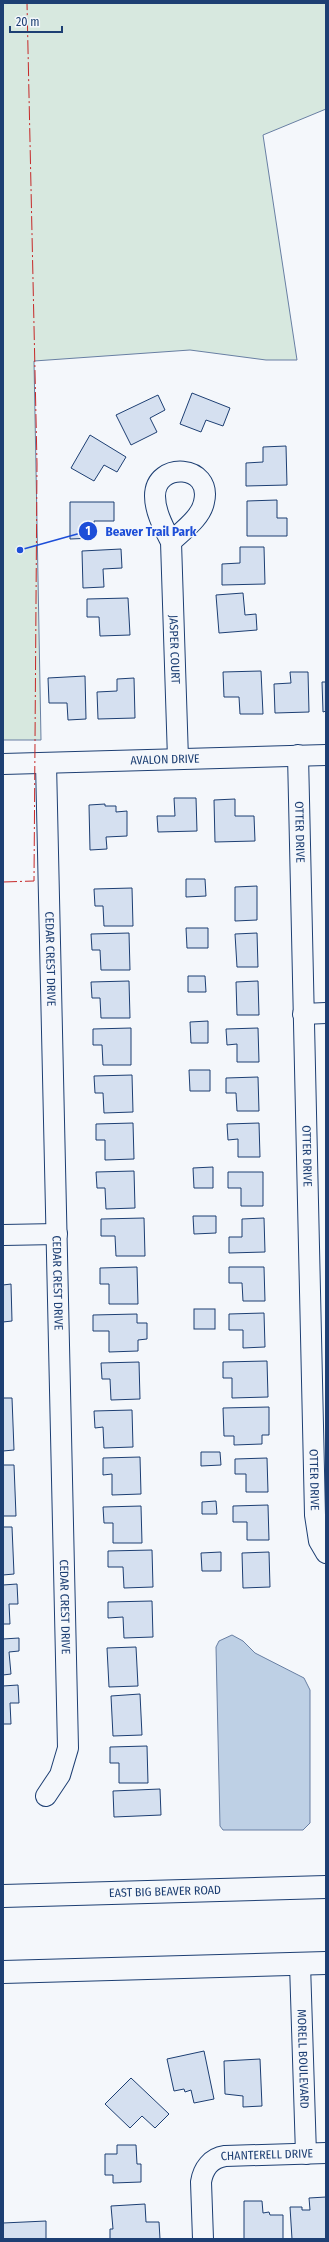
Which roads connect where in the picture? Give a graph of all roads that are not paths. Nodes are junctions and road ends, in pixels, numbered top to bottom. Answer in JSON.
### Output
{"nodes":[{"id":1,"x":171,"y":542,"type":"dead end"},
{"id":2,"x":326,"y":754,"type":"edge"},
{"id":3,"x":298,"y":755,"type":"junction"},
{"id":4,"x":178,"y":759,"type":"junction"},
{"id":5,"x":46,"y":763,"type":"junction"},
{"id":6,"x":3,"y":764,"type":"edge"},
{"id":7,"x":303,"y":1014,"type":"junction"},
{"id":8,"x":326,"y":1014,"type":"edge"},
{"id":9,"x":57,"y":1234,"type":"junction"},
{"id":10,"x":3,"y":1235,"type":"edge"},
{"id":11,"x":317,"y":1292,"type":"edge"},
{"id":12,"x":326,"y":1553,"type":"edge"},
{"id":13,"x":46,"y":1796,"type":"dead end"},
{"id":14,"x":326,"y":1887,"type":"edge"},
{"id":15,"x":3,"y":1896,"type":"edge"},
{"id":16,"x":326,"y":1963,"type":"edge"},
{"id":17,"x":300,"y":1964,"type":"junction"},
{"id":18,"x":3,"y":1972,"type":"edge"},
{"id":19,"x":326,"y":2153,"type":"edge"},
{"id":20,"x":306,"y":2154,"type":"junction"},
{"id":21,"x":203,"y":2239,"type":"edge"}],
"edges":[{"from":1,"to":4,"type":"street","name":"JASPER COURT"},
{"from":2,"to":3,"type":"street","name":"AVALON DRIVE"},
{"from":3,"to":4,"type":"street","name":"AVALON DRIVE"},
{"from":3,"to":7,"type":"street","name":"OTTER DRIVE"},
{"from":4,"to":5,"type":"street","name":"AVALON DRIVE"},
{"from":5,"to":6,"type":"street","name":"AVALON DRIVE"},
{"from":5,"to":9,"type":"street","name":"CEDAR CREST DRIVE"},
{"from":7,"to":8,"type":"street"},
{"from":7,"to":11,"type":"street","name":"OTTER DRIVE"},
{"from":9,"to":10,"type":"street"},
{"from":9,"to":13,"type":"street","name":"CEDAR CREST DRIVE"},
{"from":11,"to":12,"type":"street","name":"OTTER DRIVE"},
{"from":14,"to":15,"type":"main road","name":"EAST BIG BEAVER ROAD"},
{"from":16,"to":17,"type":"main road"},
{"from":17,"to":18,"type":"main road"},
{"from":17,"to":20,"type":"street","name":"MORELL BOULEVARD"},
{"from":19,"to":20,"type":"street","name":"CHANTERELL DRIVE"},
{"from":20,"to":21,"type":"street","name":"CHANTERELL DRIVE"}]}
